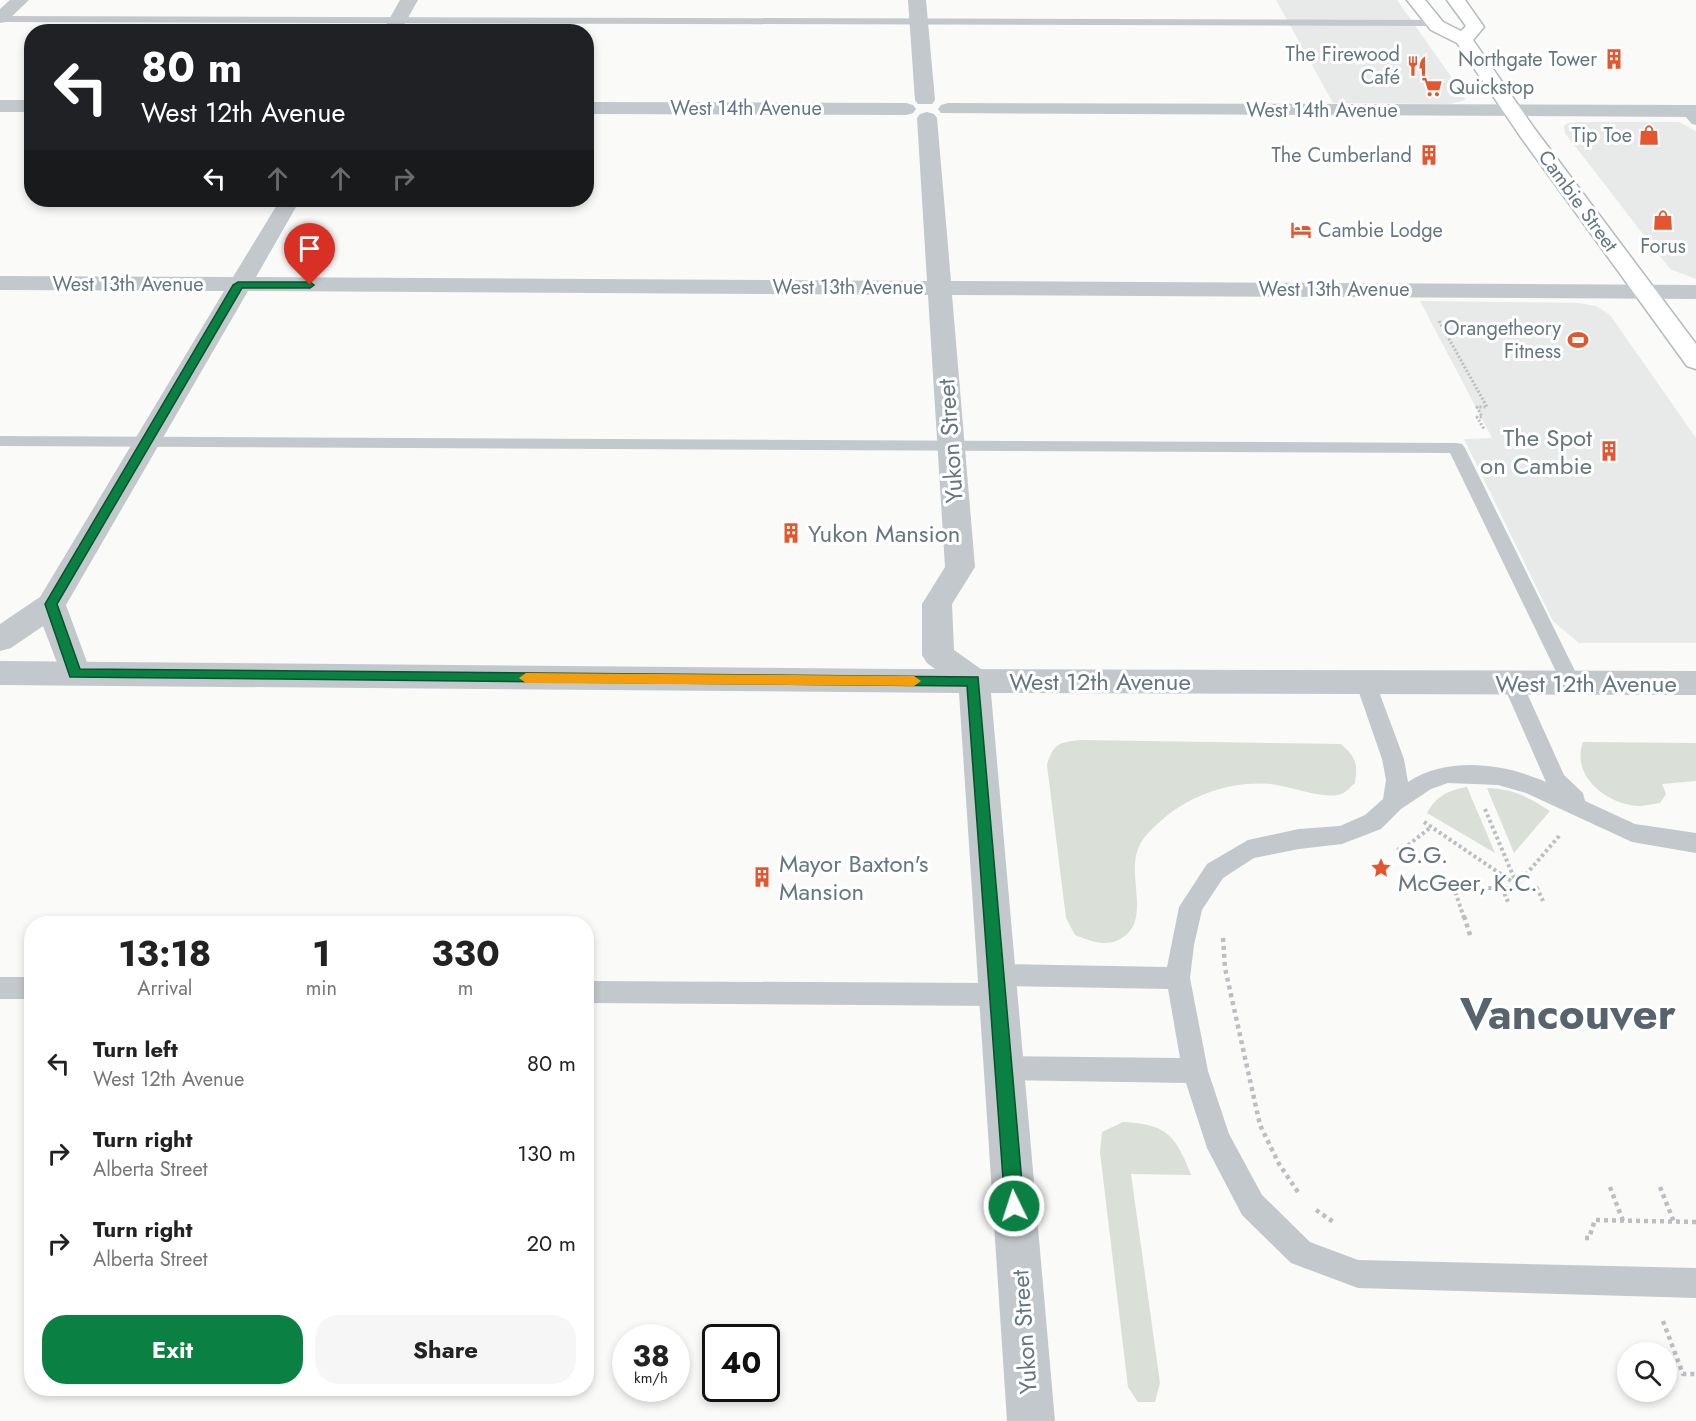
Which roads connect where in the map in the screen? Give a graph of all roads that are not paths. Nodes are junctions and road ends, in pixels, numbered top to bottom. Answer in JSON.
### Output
{"nodes":[{"id":1,"x":409,"y":0,"type":"edge"},
{"id":2,"x":917,"y":0,"type":"edge"},
{"id":3,"x":1416,"y":0,"type":"edge"},
{"id":4,"x":1455,"y":0,"type":"edge"},
{"id":5,"x":12,"y":3,"type":"edge"},
{"id":6,"x":0,"y":18,"type":"edge"},
{"id":7,"x":919,"y":22,"type":"junction"},
{"id":8,"x":1435,"y":23,"type":"junction"},
{"id":9,"x":296,"y":24,"type":"edge"},
{"id":10,"x":395,"y":24,"type":"edge"},
{"id":11,"x":594,"y":24,"type":"edge"},
{"id":12,"x":1463,"y":39,"type":"junction"},
{"id":13,"x":0,"y":106,"type":"edge"},
{"id":14,"x":24,"y":106,"type":"edge"},
{"id":15,"x":594,"y":108,"type":"edge"},
{"id":16,"x":927,"y":109,"type":"junction"},
{"id":17,"x":1512,"y":110,"type":"junction"},
{"id":18,"x":1693,"y":114,"type":"edge"},
{"id":19,"x":286,"y":207,"type":"edge"},
{"id":20,"x":0,"y":283,"type":"edge"},
{"id":21,"x":238,"y":285,"type":"junction"},
{"id":22,"x":939,"y":287,"type":"junction"},
{"id":23,"x":1644,"y":291,"type":"junction"},
{"id":24,"x":1696,"y":292,"type":"edge"},
{"id":25,"x":1696,"y":361,"type":"edge"},
{"id":26,"x":0,"y":441,"type":"edge"},
{"id":27,"x":147,"y":442,"type":"junction"},
{"id":28,"x":950,"y":446,"type":"junction"},
{"id":29,"x":51,"y":604,"type":"junction"},
{"id":30,"x":0,"y":640,"type":"edge"},
{"id":31,"x":75,"y":674,"type":"junction"},
{"id":32,"x":2,"y":676,"type":"edge"},
{"id":33,"x":974,"y":681,"type":"junction"},
{"id":34,"x":1365,"y":681,"type":"junction"},
{"id":35,"x":1512,"y":682,"type":"junction"},
{"id":36,"x":1570,"y":683,"type":"junction"},
{"id":37,"x":1696,"y":683,"type":"edge"},
{"id":38,"x":1393,"y":803,"type":"junction"},
{"id":39,"x":1584,"y":808,"type":"junction"},
{"id":40,"x":1696,"y":843,"type":"edge"},
{"id":41,"x":1178,"y":978,"type":"junction"},
{"id":42,"x":997,"y":985,"type":"junction"},
{"id":43,"x":0,"y":988,"type":"edge"},
{"id":44,"x":24,"y":988,"type":"edge"},
{"id":45,"x":594,"y":992,"type":"edge"},
{"id":46,"x":1004,"y":1068,"type":"junction"},
{"id":47,"x":1195,"y":1071,"type":"junction"},
{"id":48,"x":1696,"y":1283,"type":"edge"},
{"id":49,"x":1031,"y":1421,"type":"edge"}],
"edges":[{"from":1,"to":10,"type":"street"},
{"from":2,"to":7,"type":"street","name":"Yukon Street"},
{"from":3,"to":8,"type":"main road","name":"Cambie Street"},
{"from":4,"to":12,"type":"main road"},
{"from":5,"to":6,"type":"street"},
{"from":6,"to":9,"type":"lane"},
{"from":7,"to":8,"type":"lane"},
{"from":7,"to":11,"type":"lane"},
{"from":7,"to":16,"type":"street","name":"Yukon Street"},
{"from":8,"to":12,"type":"main road","name":"Cambie Street"},
{"from":12,"to":17,"type":"main road","name":"Cambie Street"},
{"from":13,"to":14,"type":"street"},
{"from":15,"to":16,"type":"street","name":"West 14th Avenue"},
{"from":16,"to":17,"type":"street","name":"West 14th Avenue"},
{"from":16,"to":22,"type":"street","name":"Yukon Street"},
{"from":17,"to":18,"type":"street","name":"West 14th Avenue"},
{"from":17,"to":23,"type":"main road","name":"Cambie Street"},
{"from":19,"to":21,"type":"street"},
{"from":20,"to":21,"type":"street","name":"West 13th Avenue"},
{"from":21,"to":22,"type":"street","name":"West 13th Avenue"},
{"from":21,"to":27,"type":"street"},
{"from":22,"to":23,"type":"street","name":"West 13th Avenue"},
{"from":22,"to":28,"type":"street","name":"Yukon Street"},
{"from":23,"to":24,"type":"street","name":"West 13th Avenue"},
{"from":23,"to":25,"type":"main road","name":"Cambie Street"},
{"from":26,"to":27,"type":"lane"},
{"from":27,"to":28,"type":"lane"},
{"from":27,"to":29,"type":"street"},
{"from":28,"to":33,"type":"street","name":"Yukon Street"},
{"from":28,"to":36,"type":"lane"},
{"from":29,"to":30,"type":"street"},
{"from":29,"to":31,"type":"street"},
{"from":31,"to":32,"type":"street","name":"West 12th Avenue"},
{"from":31,"to":33,"type":"street","name":"West 12th Avenue"},
{"from":33,"to":34,"type":"street","name":"West 12th Avenue"},
{"from":33,"to":42,"type":"street","name":"Yukon Street"},
{"from":34,"to":35,"type":"street","name":"West 12th Avenue"},
{"from":34,"to":38,"type":"lane"},
{"from":35,"to":36,"type":"street","name":"West 12th Avenue"},
{"from":35,"to":39,"type":"lane"},
{"from":36,"to":37,"type":"street","name":"West 12th Avenue"},
{"from":38,"to":39,"type":"lane"},
{"from":38,"to":41,"type":"lane"},
{"from":39,"to":40,"type":"lane"},
{"from":41,"to":42,"type":"lane"},
{"from":41,"to":47,"type":"lane"},
{"from":42,"to":45,"type":"lane"},
{"from":42,"to":46,"type":"street","name":"Yukon Street"},
{"from":43,"to":44,"type":"lane"},
{"from":46,"to":47,"type":"lane"},
{"from":46,"to":49,"type":"street","name":"Yukon Street"},
{"from":47,"to":48,"type":"lane"}]}
